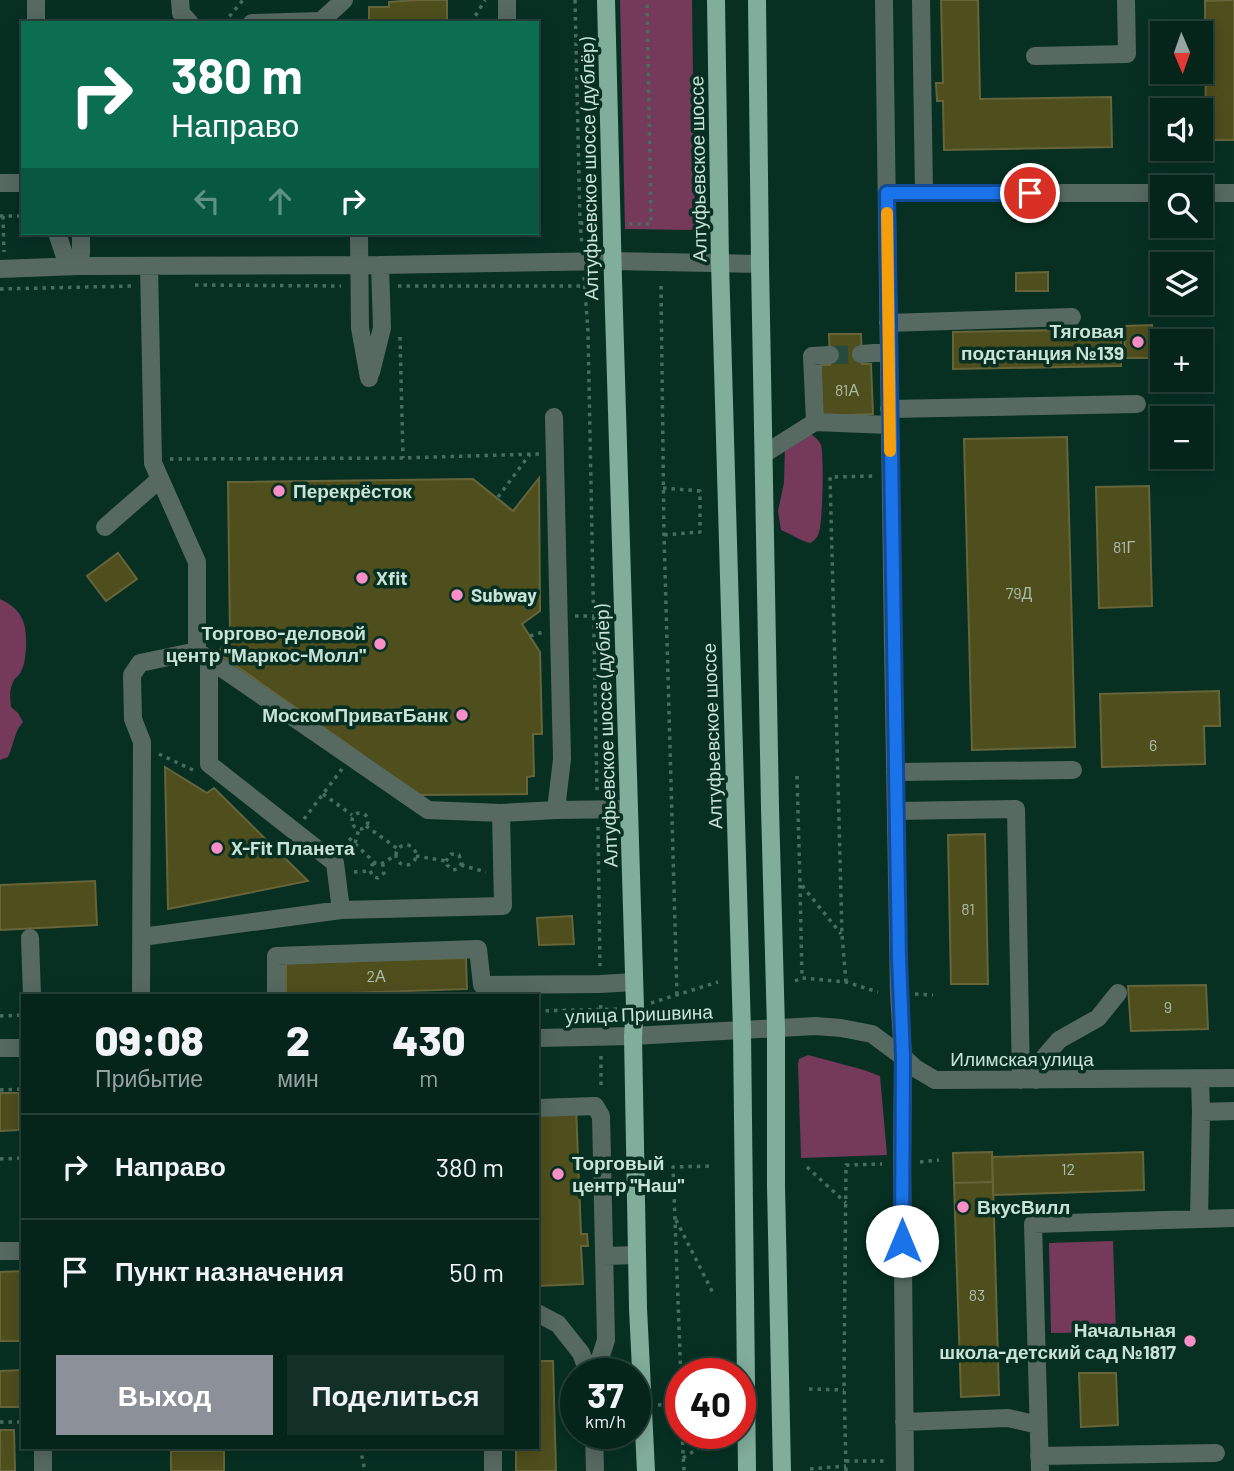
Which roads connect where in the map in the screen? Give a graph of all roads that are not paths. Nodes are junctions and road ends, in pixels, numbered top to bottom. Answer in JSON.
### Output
{"nodes":[{"id":1,"x":36,"y":0,"type":"edge"},
{"id":2,"x":180,"y":0,"type":"edge"},
{"id":3,"x":344,"y":0,"type":"edge"},
{"id":4,"x":507,"y":0,"type":"edge"},
{"id":5,"x":606,"y":0,"type":"edge"},
{"id":6,"x":716,"y":0,"type":"edge"},
{"id":7,"x":884,"y":0,"type":"edge"},
{"id":8,"x":921,"y":0,"type":"edge"},
{"id":9,"x":1126,"y":0,"type":"edge"},
{"id":10,"x":759,"y":5,"type":"edge"},
{"id":11,"x":36,"y":21,"type":"edge"},
{"id":12,"x":188,"y":21,"type":"edge"},
{"id":13,"x":321,"y":21,"type":"edge"},
{"id":14,"x":507,"y":21,"type":"edge"},
{"id":15,"x":1035,"y":56,"type":"dead end"},
{"id":16,"x":0,"y":183,"type":"edge"},
{"id":17,"x":21,"y":183,"type":"edge"},
{"id":18,"x":887,"y":193,"type":"junction"},
{"id":19,"x":924,"y":193,"type":"junction"},
{"id":20,"x":1150,"y":193,"type":"edge"},
{"id":21,"x":1213,"y":193,"type":"edge"},
{"id":22,"x":1234,"y":193,"type":"edge"},
{"id":23,"x":58,"y":235,"type":"edge"},
{"id":24,"x":81,"y":235,"type":"edge"},
{"id":25,"x":359,"y":235,"type":"edge"},
{"id":26,"x":612,"y":261,"type":"junction"},
{"id":27,"x":720,"y":263,"type":"junction"},
{"id":28,"x":760,"y":264,"type":"junction"},
{"id":29,"x":359,"y":265,"type":"junction"},
{"id":30,"x":380,"y":265,"type":"junction"},
{"id":31,"x":73,"y":266,"type":"junction"},
{"id":32,"x":149,"y":266,"type":"junction"},
{"id":33,"x":0,"y":270,"type":"edge"},
{"id":34,"x":1072,"y":317,"type":"dead end"},
{"id":35,"x":888,"y":323,"type":"junction"},
{"id":36,"x":888,"y":352,"type":"junction"},
{"id":37,"x":861,"y":354,"type":"tunnel mouth"},
{"id":38,"x":830,"y":355,"type":"dead end"},
{"id":39,"x":1137,"y":404,"type":"dead end"},
{"id":40,"x":554,"y":417,"type":"dead end"},
{"id":41,"x":889,"y":417,"type":"junction"},
{"id":42,"x":815,"y":422,"type":"junction"},
{"id":43,"x":764,"y":454,"type":"junction"},
{"id":44,"x":160,"y":479,"type":"junction"},
{"id":45,"x":105,"y":527,"type":"dead end"},
{"id":46,"x":203,"y":654,"type":"junction"},
{"id":47,"x":1073,"y":770,"type":"dead end"},
{"id":48,"x":895,"y":772,"type":"junction"},
{"id":49,"x":629,"y":809,"type":"junction"},
{"id":50,"x":556,"y":810,"type":"junction"},
{"id":51,"x":896,"y":810,"type":"junction"},
{"id":52,"x":501,"y":813,"type":"junction"},
{"id":53,"x":341,"y":910,"type":"junction"},
{"id":54,"x":142,"y":937,"type":"junction"},
{"id":55,"x":30,"y":938,"type":"dead end"},
{"id":56,"x":634,"y":982,"type":"junction"},
{"id":57,"x":1118,"y":993,"type":"dead end"},
{"id":58,"x":32,"y":994,"type":"edge"},
{"id":59,"x":141,"y":994,"type":"edge"},
{"id":60,"x":276,"y":994,"type":"edge"},
{"id":61,"x":776,"y":1028,"type":"junction"},
{"id":62,"x":742,"y":1031,"type":"junction"},
{"id":63,"x":634,"y":1036,"type":"junction"},
{"id":64,"x":539,"y":1038,"type":"edge"},
{"id":65,"x":0,"y":1048,"type":"edge"},
{"id":66,"x":21,"y":1048,"type":"edge"},
{"id":67,"x":903,"y":1057,"type":"junction"},
{"id":68,"x":1234,"y":1077,"type":"edge"},
{"id":69,"x":1200,"y":1079,"type":"junction"},
{"id":70,"x":935,"y":1080,"type":"junction"},
{"id":71,"x":1029,"y":1080,"type":"junction"},
{"id":72,"x":903,"y":1105,"type":"junction"},
{"id":73,"x":539,"y":1108,"type":"edge"},
{"id":74,"x":1234,"y":1111,"type":"edge"},
{"id":75,"x":1201,"y":1112,"type":"junction"},
{"id":76,"x":1234,"y":1218,"type":"edge"},
{"id":77,"x":1199,"y":1219,"type":"junction"},
{"id":78,"x":0,"y":1251,"type":"edge"},
{"id":79,"x":21,"y":1251,"type":"edge"},
{"id":80,"x":637,"y":1255,"type":"junction"},
{"id":81,"x":604,"y":1256,"type":"junction"},
{"id":82,"x":539,"y":1314,"type":"edge"},
{"id":83,"x":582,"y":1358,"type":"edge"},
{"id":84,"x":600,"y":1358,"type":"edge"},
{"id":85,"x":904,"y":1422,"type":"junction"},
{"id":86,"x":1038,"y":1425,"type":"junction"},
{"id":87,"x":43,"y":1449,"type":"edge"},
{"id":88,"x":493,"y":1449,"type":"edge"},
{"id":89,"x":594,"y":1449,"type":"edge"},
{"id":90,"x":1216,"y":1453,"type":"dead end"},
{"id":91,"x":1039,"y":1464,"type":"edge"},
{"id":92,"x":43,"y":1471,"type":"edge"},
{"id":93,"x":493,"y":1471,"type":"edge"},
{"id":94,"x":595,"y":1471,"type":"edge"},
{"id":95,"x":646,"y":1471,"type":"edge"},
{"id":96,"x":747,"y":1471,"type":"edge"},
{"id":97,"x":782,"y":1471,"type":"edge"},
{"id":98,"x":905,"y":1471,"type":"edge"}],
"edges":[{"from":1,"to":11,"type":"street"},
{"from":2,"to":12,"type":"street"},
{"from":3,"to":13,"type":"street"},
{"from":4,"to":14,"type":"street"},
{"from":5,"to":26,"type":"main road","name":"Алтуфьевское шоссе (дублёр)"},
{"from":6,"to":27,"type":"main road","name":"Алтуфьевское шоссе"},
{"from":7,"to":18,"type":"street"},
{"from":8,"to":19,"type":"street"},
{"from":9,"to":15,"type":"street"},
{"from":10,"to":28,"type":"main road"},
{"from":16,"to":17,"type":"street"},
{"from":18,"to":19,"type":"street"},
{"from":18,"to":35,"type":"street"},
{"from":19,"to":20,"type":"street"},
{"from":21,"to":22,"type":"street"},
{"from":23,"to":31,"type":"street"},
{"from":24,"to":31,"type":"street"},
{"from":25,"to":29,"type":"street"},
{"from":26,"to":27,"type":"street"},
{"from":26,"to":30,"type":"street"},
{"from":26,"to":49,"type":"main road","name":"Алтуфьевское шоссе (дублёр)"},
{"from":27,"to":28,"type":"street"},
{"from":27,"to":62,"type":"main road","name":"Алтуфьевское шоссе"},
{"from":28,"to":43,"type":"main road"},
{"from":29,"to":30,"type":"street"},
{"from":29,"to":30,"type":"street"},
{"from":29,"to":32,"type":"street"},
{"from":31,"to":32,"type":"street"},
{"from":31,"to":33,"type":"street"},
{"from":32,"to":44,"type":"street"},
{"from":34,"to":35,"type":"street"},
{"from":35,"to":36,"type":"street"},
{"from":36,"to":37,"type":"street"},
{"from":36,"to":41,"type":"street"},
{"from":38,"to":42,"type":"street"},
{"from":39,"to":41,"type":"street"},
{"from":40,"to":50,"type":"street"},
{"from":41,"to":42,"type":"street"},
{"from":41,"to":48,"type":"street"},
{"from":42,"to":43,"type":"street"},
{"from":43,"to":61,"type":"main road"},
{"from":44,"to":45,"type":"street"},
{"from":44,"to":46,"type":"street"},
{"from":46,"to":52,"type":"street"},
{"from":46,"to":53,"type":"street"},
{"from":46,"to":54,"type":"street"},
{"from":47,"to":48,"type":"street"},
{"from":48,"to":51,"type":"street"},
{"from":49,"to":50,"type":"street"},
{"from":49,"to":56,"type":"main road","name":"Алтуфьевское шоссе (дублёр)"},
{"from":50,"to":52,"type":"street"},
{"from":51,"to":67,"type":"street"},
{"from":51,"to":71,"type":"street"},
{"from":52,"to":53,"type":"street"},
{"from":53,"to":54,"type":"street"},
{"from":54,"to":59,"type":"street"},
{"from":55,"to":58,"type":"street"},
{"from":56,"to":60,"type":"street"},
{"from":56,"to":63,"type":"main road","name":"Алтуфьевское шоссе (дублёр)"},
{"from":57,"to":71,"type":"street"},
{"from":61,"to":62,"type":"street","name":"Илимская улица"},
{"from":61,"to":67,"type":"street","name":"Илимская улица"},
{"from":61,"to":97,"type":"main road"},
{"from":62,"to":63,"type":"street","name":"улица Пришвина"},
{"from":62,"to":96,"type":"main road","name":"Алтуфьевское шоссе"},
{"from":63,"to":64,"type":"street","name":"улица Пришвина"},
{"from":63,"to":80,"type":"main road","name":"Алтуфьевское шоссе (дублёр)"},
{"from":65,"to":66,"type":"street"},
{"from":67,"to":70,"type":"street","name":"Илимская улица"},
{"from":67,"to":72,"type":"street"},
{"from":68,"to":69,"type":"street","name":"Илимская улица"},
{"from":69,"to":71,"type":"street","name":"Илимская улица"},
{"from":69,"to":75,"type":"street"},
{"from":70,"to":71,"type":"street","name":"Илимская улица"},
{"from":70,"to":72,"type":"street"},
{"from":72,"to":85,"type":"street"},
{"from":73,"to":81,"type":"street"},
{"from":74,"to":75,"type":"street"},
{"from":75,"to":77,"type":"street"},
{"from":76,"to":77,"type":"street"},
{"from":77,"to":86,"type":"street"},
{"from":78,"to":79,"type":"street"},
{"from":80,"to":81,"type":"street"},
{"from":80,"to":95,"type":"main road","name":"Алтуфьевское шоссе (дублёр)"},
{"from":81,"to":84,"type":"street"},
{"from":82,"to":83,"type":"street"},
{"from":85,"to":86,"type":"street"},
{"from":85,"to":98,"type":"street"},
{"from":86,"to":91,"type":"street"},
{"from":87,"to":92,"type":"street"},
{"from":88,"to":93,"type":"street"},
{"from":89,"to":94,"type":"street"},
{"from":90,"to":91,"type":"street"}]}
